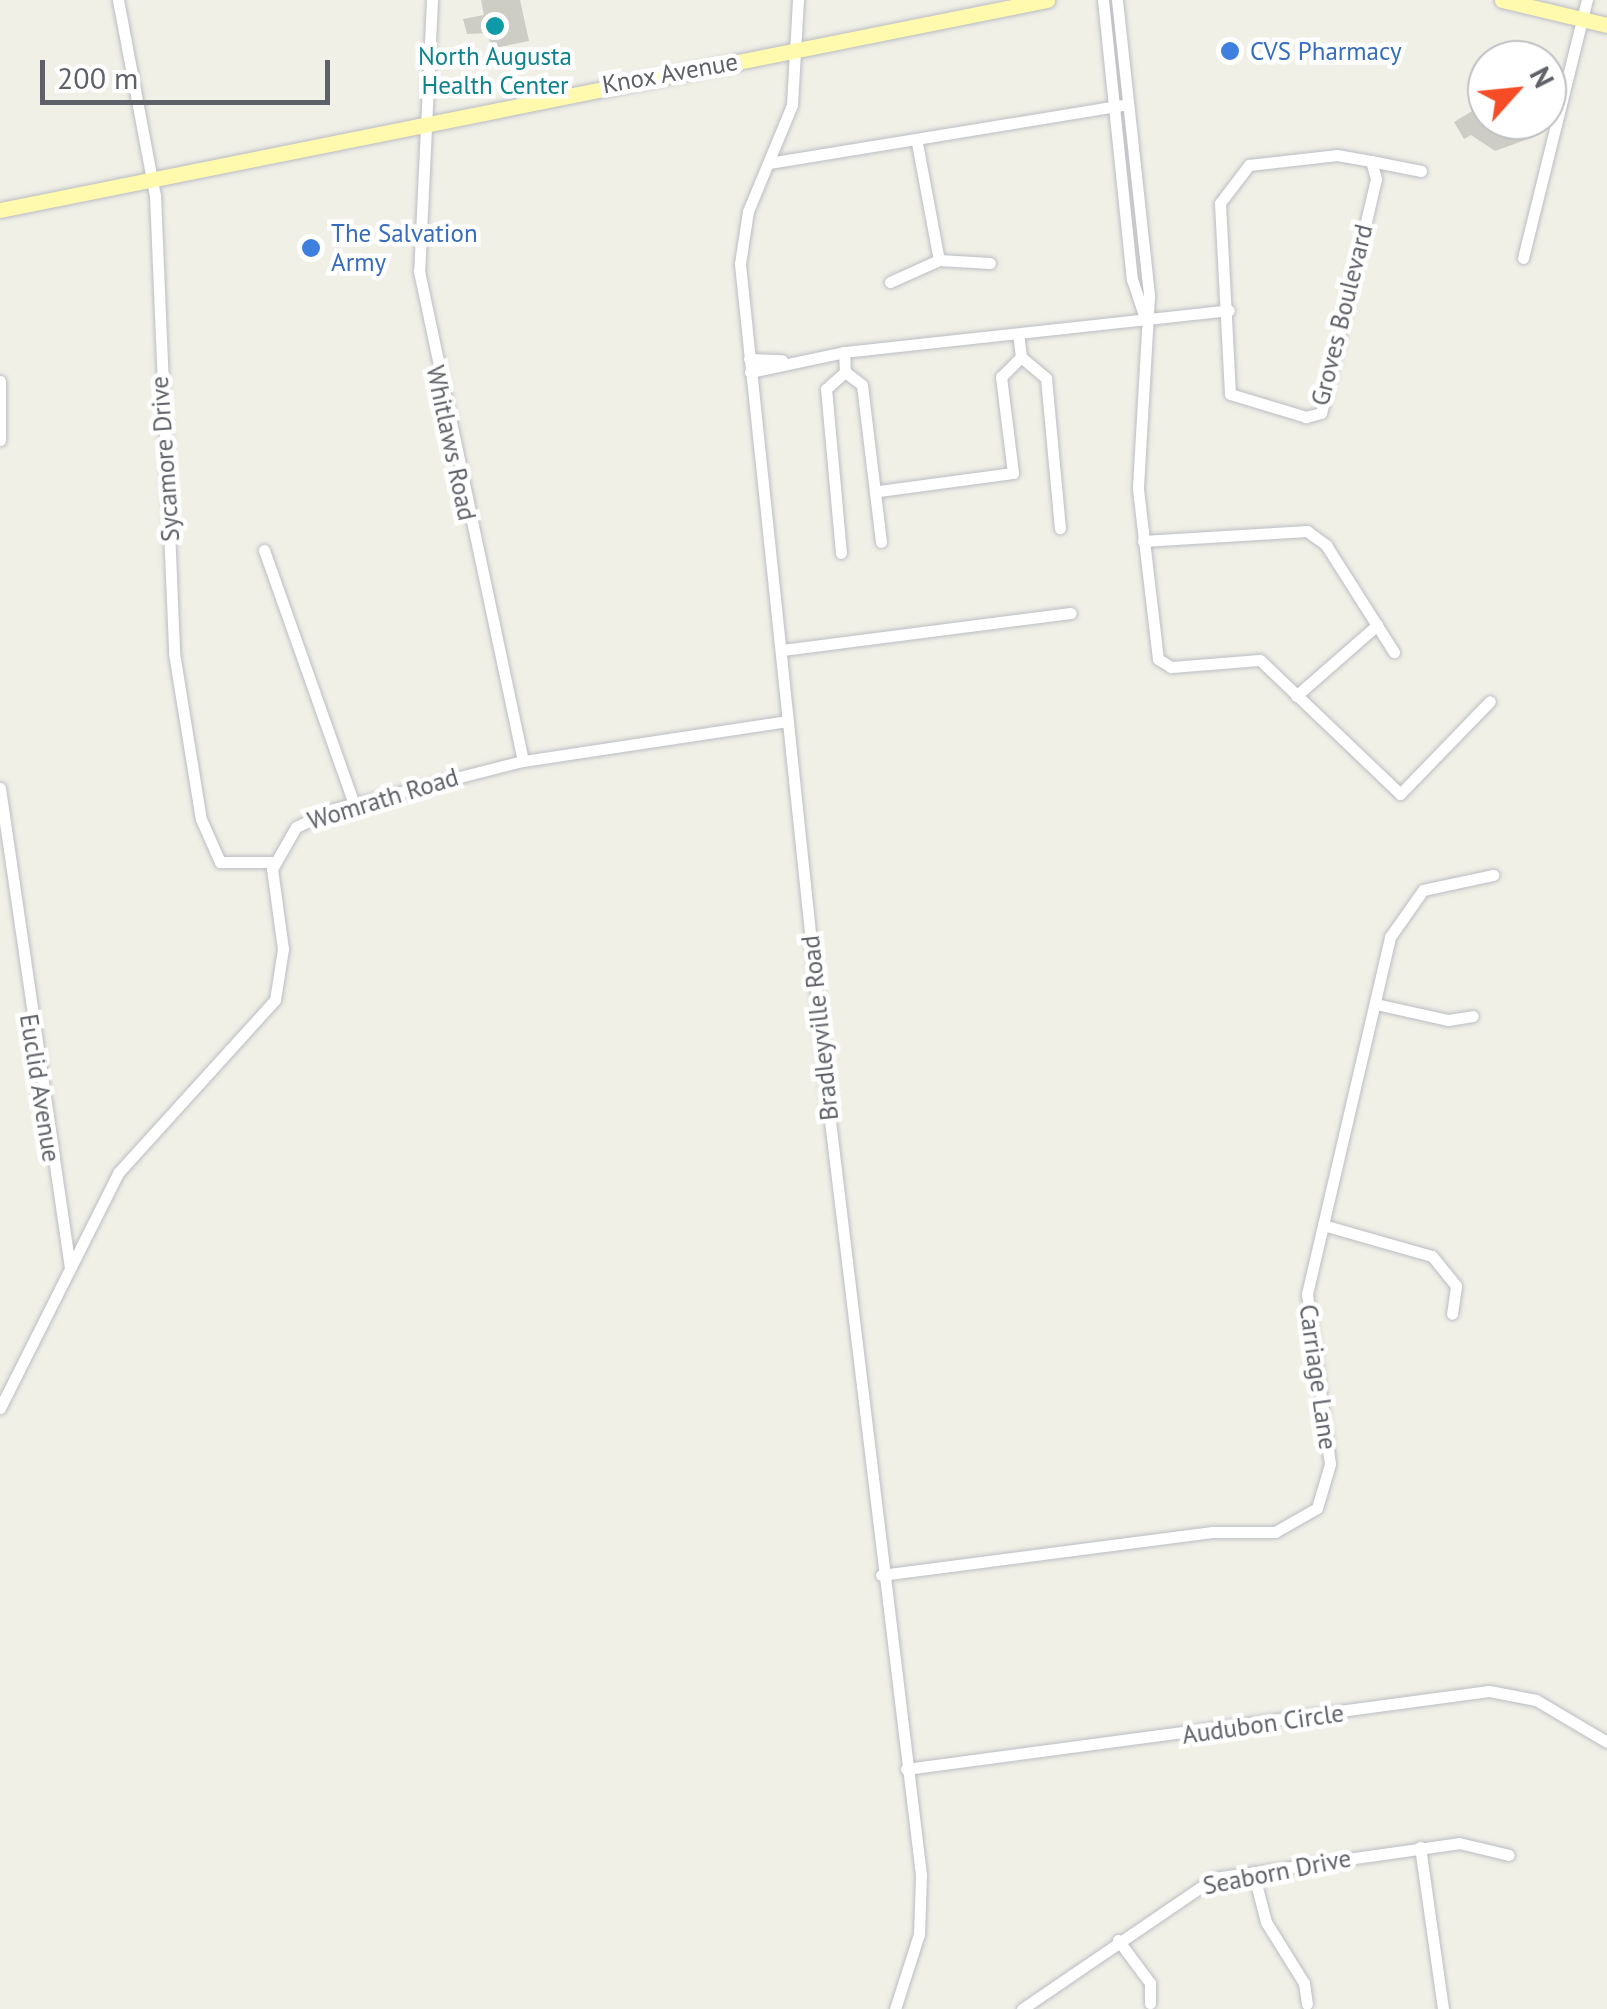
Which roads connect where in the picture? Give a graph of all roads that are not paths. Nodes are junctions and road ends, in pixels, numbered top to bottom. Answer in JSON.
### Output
{"nodes":[{"id":1,"x":118,"y":0,"type":"edge"},
{"id":2,"x":432,"y":0,"type":"edge"},
{"id":3,"x":798,"y":0,"type":"edge"},
{"id":4,"x":1047,"y":0,"type":"edge"},
{"id":5,"x":1102,"y":0,"type":"edge"},
{"id":6,"x":1117,"y":0,"type":"edge"},
{"id":7,"x":1502,"y":0,"type":"edge"},
{"id":8,"x":1587,"y":0,"type":"edge"},
{"id":9,"x":1582,"y":19,"type":"junction"},
{"id":10,"x":1607,"y":25,"type":"edge"},
{"id":11,"x":797,"y":50,"type":"junction"},
{"id":12,"x":1128,"y":104,"type":"junction"},
{"id":13,"x":1114,"y":107,"type":"junction"},
{"id":14,"x":422,"y":121,"type":"junction"},
{"id":15,"x":917,"y":143,"type":"junction"},
{"id":16,"x":1371,"y":161,"type":"junction"},
{"id":17,"x":769,"y":163,"type":"junction"},
{"id":18,"x":1421,"y":171,"type":"dead end"},
{"id":19,"x":150,"y":175,"type":"junction"},
{"id":20,"x":0,"y":210,"type":"edge"},
{"id":21,"x":1523,"y":258,"type":"dead end"},
{"id":22,"x":939,"y":260,"type":"junction"},
{"id":23,"x":990,"y":263,"type":"dead end"},
{"id":24,"x":890,"y":282,"type":"dead end"},
{"id":25,"x":1229,"y":310,"type":"junction"},
{"id":26,"x":1144,"y":318,"type":"junction"},
{"id":27,"x":1018,"y":334,"type":"junction"},
{"id":28,"x":844,"y":352,"type":"junction"},
{"id":29,"x":1021,"y":357,"type":"junction"},
{"id":30,"x":749,"y":365,"type":"junction"},
{"id":31,"x":846,"y":372,"type":"junction"},
{"id":32,"x":0,"y":381,"type":"edge"},
{"id":33,"x":0,"y":440,"type":"edge"},
{"id":34,"x":879,"y":491,"type":"junction"},
{"id":35,"x":1060,"y":528,"type":"dead end"},
{"id":36,"x":1143,"y":541,"type":"junction"},
{"id":37,"x":882,"y":542,"type":"dead end"},
{"id":38,"x":264,"y":550,"type":"dead end"},
{"id":39,"x":841,"y":553,"type":"dead end"},
{"id":40,"x":1071,"y":612,"type":"dead end"},
{"id":41,"x":1377,"y":625,"type":"junction"},
{"id":42,"x":782,"y":650,"type":"junction"},
{"id":43,"x":1394,"y":652,"type":"dead end"},
{"id":44,"x":1296,"y":696,"type":"junction"},
{"id":45,"x":1490,"y":701,"type":"dead end"},
{"id":46,"x":787,"y":721,"type":"junction"},
{"id":47,"x":522,"y":761,"type":"junction"},
{"id":48,"x":0,"y":788,"type":"edge"},
{"id":49,"x":354,"y":804,"type":"junction"},
{"id":50,"x":273,"y":862,"type":"junction"},
{"id":51,"x":1492,"y":875,"type":"dead end"},
{"id":52,"x":1376,"y":1004,"type":"junction"},
{"id":53,"x":1474,"y":1016,"type":"dead end"},
{"id":54,"x":1323,"y":1226,"type":"junction"},
{"id":55,"x":70,"y":1268,"type":"junction"},
{"id":56,"x":1452,"y":1314,"type":"dead end"},
{"id":57,"x":0,"y":1408,"type":"edge"},
{"id":58,"x":881,"y":1575,"type":"junction"},
{"id":59,"x":1607,"y":1742,"type":"edge"},
{"id":60,"x":906,"y":1769,"type":"junction"},
{"id":61,"x":1420,"y":1847,"type":"junction"},
{"id":62,"x":1509,"y":1855,"type":"dead end"},
{"id":63,"x":1253,"y":1872,"type":"junction"},
{"id":64,"x":1118,"y":1940,"type":"junction"},
{"id":65,"x":1150,"y":2003,"type":"dead end"},
{"id":66,"x":1307,"y":2004,"type":"dead end"},
{"id":67,"x":896,"y":2009,"type":"edge"},
{"id":68,"x":1022,"y":2009,"type":"edge"},
{"id":69,"x":1443,"y":2009,"type":"edge"}],
"edges":[{"from":1,"to":19,"type":"street","name":"Sycamore Drive"},
{"from":2,"to":14,"type":"street","name":"Whitlaws Road"},
{"from":3,"to":11,"type":"street","name":"Bradleyville Road"},
{"from":4,"to":11,"type":"main road","name":"Knox Avenue"},
{"from":5,"to":13,"type":"street"},
{"from":6,"to":12,"type":"street"},
{"from":7,"to":9,"type":"main road"},
{"from":8,"to":9,"type":"street"},
{"from":9,"to":10,"type":"main road"},
{"from":9,"to":21,"type":"street"},
{"from":11,"to":14,"type":"main road","name":"Knox Avenue"},
{"from":11,"to":17,"type":"street","name":"Bradleyville Road"},
{"from":12,"to":13,"type":"street"},
{"from":12,"to":26,"type":"street"},
{"from":13,"to":15,"type":"street"},
{"from":13,"to":26,"type":"street"},
{"from":14,"to":19,"type":"main road","name":"Knox Avenue"},
{"from":14,"to":47,"type":"street","name":"Whitlaws Road"},
{"from":15,"to":17,"type":"street"},
{"from":15,"to":22,"type":"street"},
{"from":16,"to":18,"type":"street","name":"Groves Boulevard"},
{"from":16,"to":25,"type":"street","name":"Groves Boulevard"},
{"from":16,"to":25,"type":"street","name":"Groves Boulevard"},
{"from":17,"to":30,"type":"street","name":"Bradleyville Road"},
{"from":19,"to":20,"type":"main road","name":"Knox Avenue"},
{"from":19,"to":50,"type":"street","name":"Sycamore Drive"},
{"from":22,"to":23,"type":"street"},
{"from":22,"to":24,"type":"street"},
{"from":25,"to":26,"type":"street"},
{"from":26,"to":27,"type":"street"},
{"from":26,"to":36,"type":"street"},
{"from":27,"to":28,"type":"street"},
{"from":27,"to":29,"type":"street"},
{"from":28,"to":30,"type":"street"},
{"from":28,"to":31,"type":"street"},
{"from":29,"to":34,"type":"street"},
{"from":29,"to":35,"type":"street"},
{"from":30,"to":42,"type":"street","name":"Bradleyville Road"},
{"from":31,"to":34,"type":"street"},
{"from":31,"to":39,"type":"street"},
{"from":32,"to":33,"type":"street"},
{"from":34,"to":37,"type":"street"},
{"from":36,"to":41,"type":"street"},
{"from":36,"to":44,"type":"street"},
{"from":38,"to":49,"type":"street"},
{"from":40,"to":42,"type":"street"},
{"from":41,"to":43,"type":"street"},
{"from":41,"to":44,"type":"street"},
{"from":42,"to":46,"type":"street","name":"Bradleyville Road"},
{"from":44,"to":45,"type":"street"},
{"from":46,"to":47,"type":"street","name":"Womrath Road"},
{"from":46,"to":58,"type":"street","name":"Bradleyville Road"},
{"from":47,"to":49,"type":"street","name":"Womrath Road"},
{"from":48,"to":55,"type":"street","name":"Euclid Avenue"},
{"from":49,"to":50,"type":"street","name":"Womrath Road"},
{"from":50,"to":55,"type":"street"},
{"from":51,"to":52,"type":"street","name":"Carriage Lane"},
{"from":52,"to":53,"type":"street"},
{"from":52,"to":54,"type":"street","name":"Carriage Lane"},
{"from":54,"to":56,"type":"street"},
{"from":54,"to":58,"type":"street","name":"Carriage Lane"},
{"from":55,"to":57,"type":"street"},
{"from":58,"to":60,"type":"street","name":"Bradleyville Road"},
{"from":59,"to":60,"type":"street","name":"Audubon Circle"},
{"from":60,"to":67,"type":"street","name":"Bradleyville Road"},
{"from":61,"to":62,"type":"street","name":"Seaborn Drive"},
{"from":61,"to":63,"type":"street","name":"Seaborn Drive"},
{"from":61,"to":69,"type":"street"},
{"from":63,"to":64,"type":"street","name":"Seaborn Drive"},
{"from":63,"to":66,"type":"street"},
{"from":64,"to":65,"type":"street"},
{"from":64,"to":68,"type":"street","name":"Seaborn Drive"}]}
